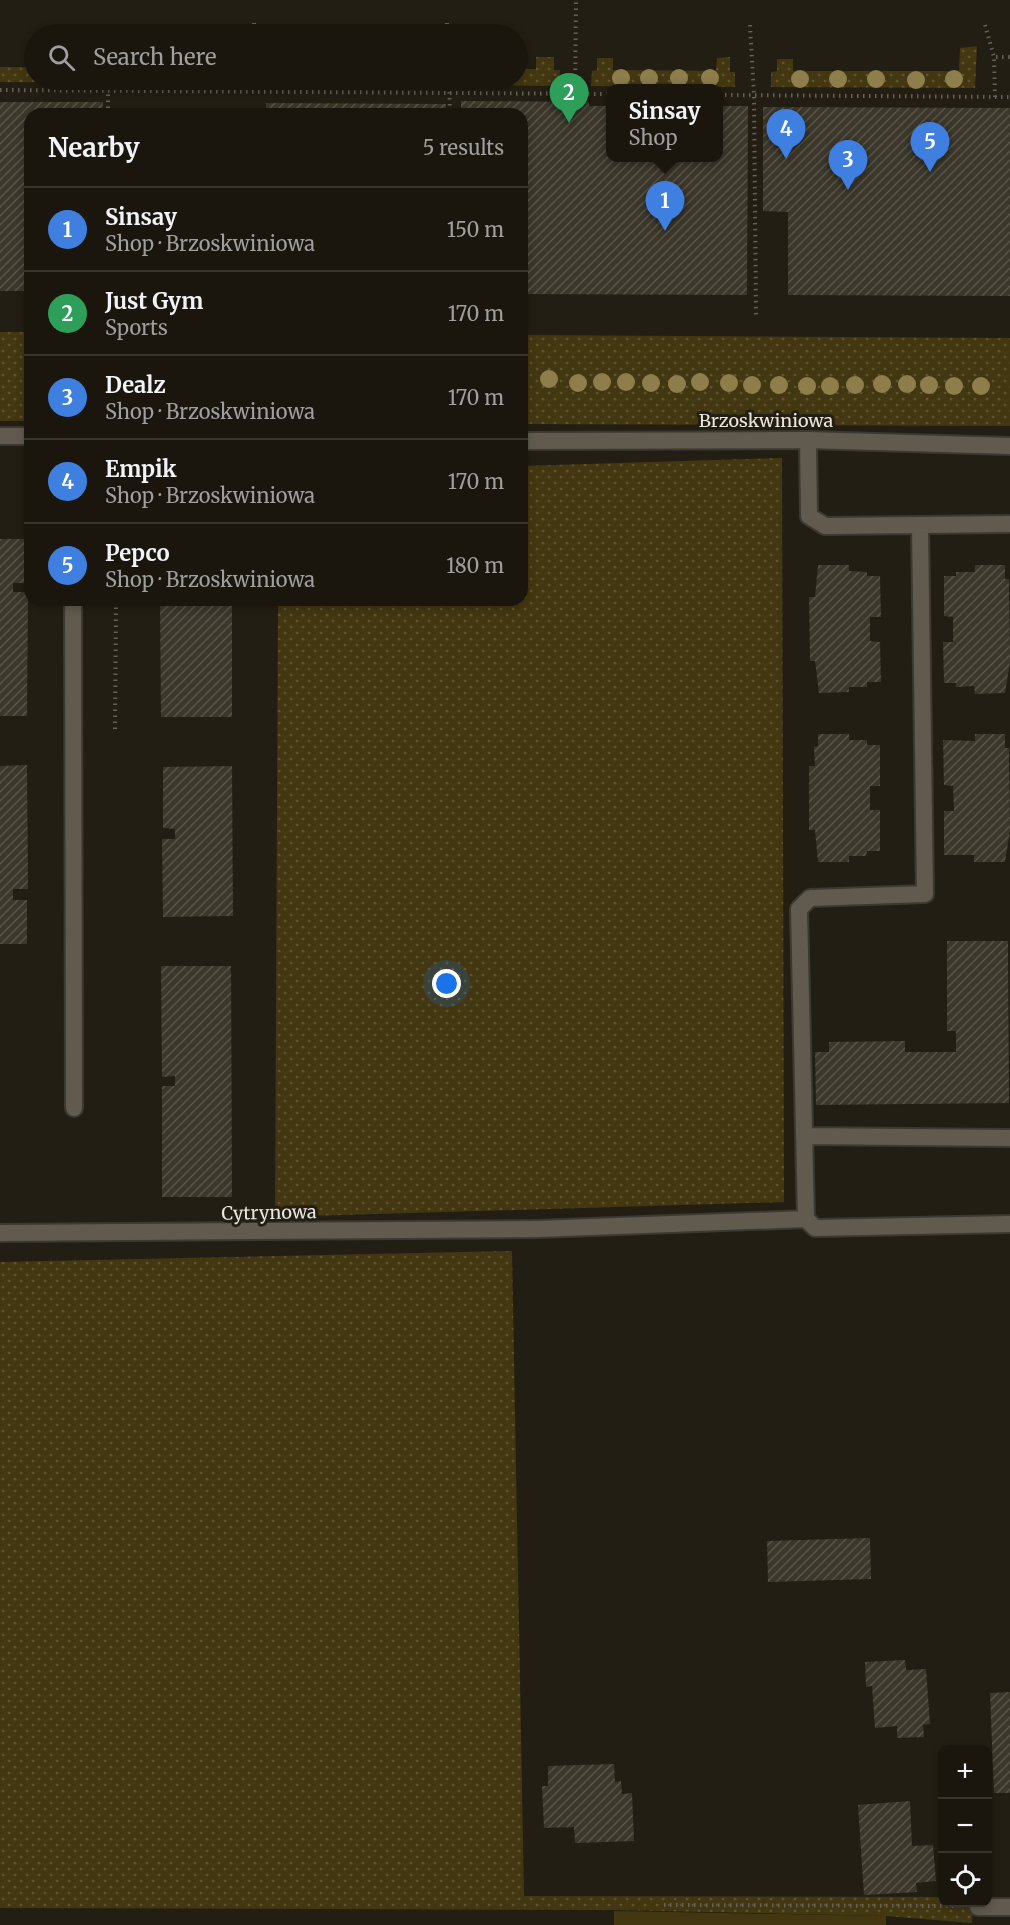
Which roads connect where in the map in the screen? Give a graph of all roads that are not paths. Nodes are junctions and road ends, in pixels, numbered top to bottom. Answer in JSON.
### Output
{"nodes":[{"id":1,"x":0,"y":436,"type":"edge"},
{"id":2,"x":24,"y":436,"type":"edge"},
{"id":3,"x":808,"y":440,"type":"junction"},
{"id":4,"x":528,"y":441,"type":"edge"},
{"id":5,"x":1010,"y":446,"type":"edge"},
{"id":6,"x":1010,"y":524,"type":"edge"},
{"id":7,"x":920,"y":525,"type":"junction"},
{"id":8,"x":73,"y":606,"type":"edge"},
{"id":9,"x":74,"y":1108,"type":"dead end"},
{"id":10,"x":804,"y":1136,"type":"junction"},
{"id":11,"x":1010,"y":1138,"type":"edge"},
{"id":12,"x":806,"y":1219,"type":"junction"},
{"id":13,"x":1010,"y":1224,"type":"edge"},
{"id":14,"x":0,"y":1233,"type":"edge"},
{"id":15,"x":992,"y":1906,"type":"edge"},
{"id":16,"x":1010,"y":1907,"type":"edge"}],
"edges":[{"from":1,"to":2,"type":"street"},
{"from":3,"to":4,"type":"street","name":"Brzoskwiniowa"},
{"from":3,"to":5,"type":"street","name":"Brzoskwiniowa"},
{"from":3,"to":7,"type":"street"},
{"from":6,"to":7,"type":"street"},
{"from":7,"to":10,"type":"street"},
{"from":8,"to":9,"type":"street"},
{"from":10,"to":11,"type":"street"},
{"from":10,"to":12,"type":"street"},
{"from":12,"to":13,"type":"street"},
{"from":12,"to":14,"type":"street","name":"Cytrynowa"},
{"from":15,"to":16,"type":"street"}]}
